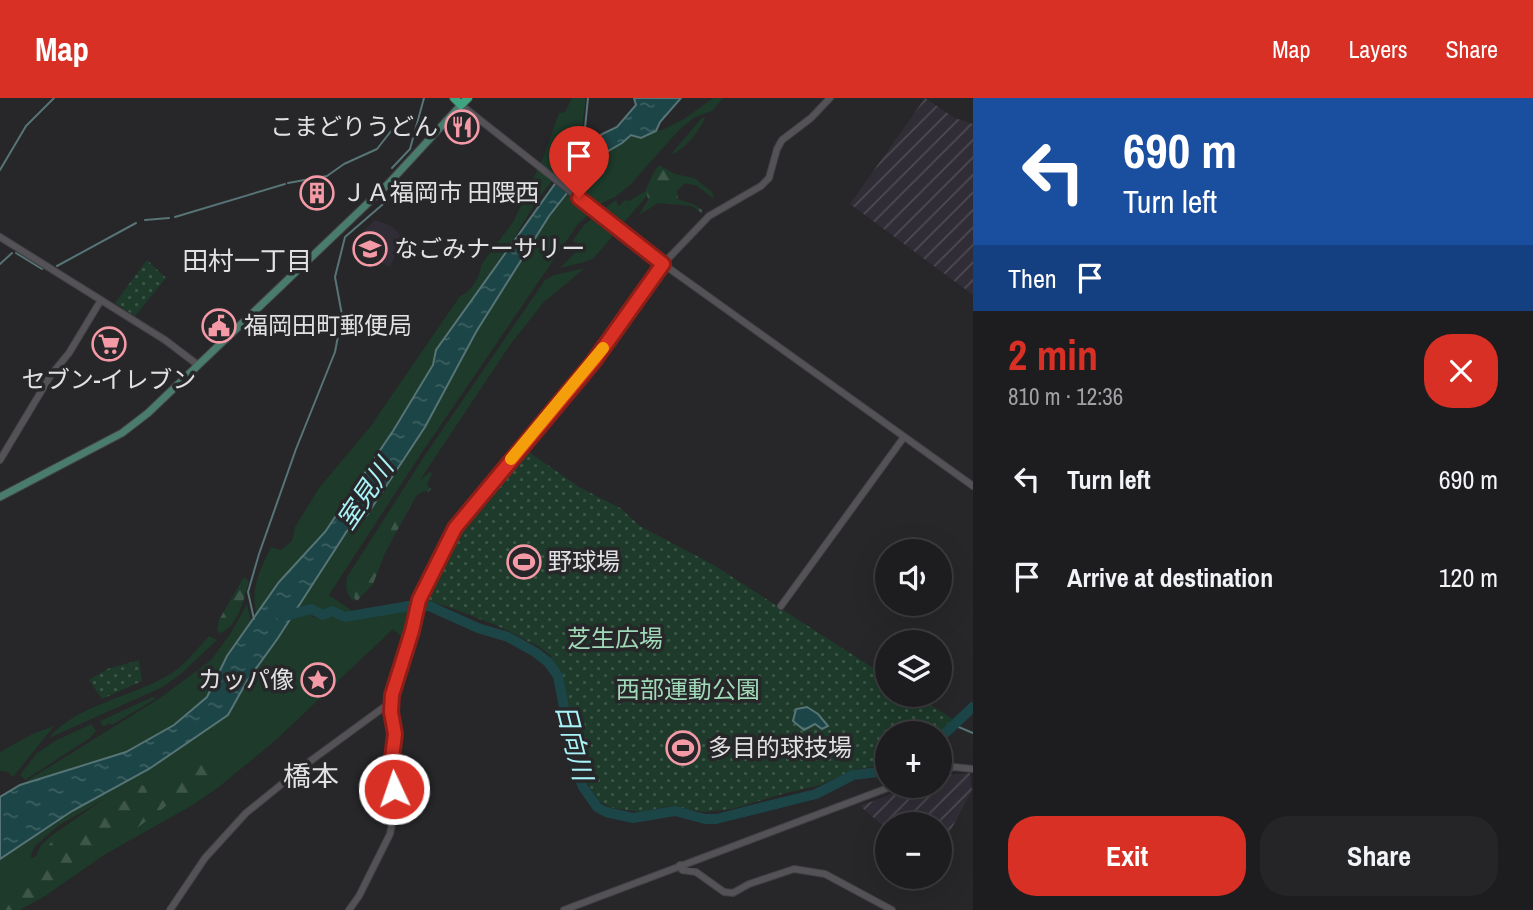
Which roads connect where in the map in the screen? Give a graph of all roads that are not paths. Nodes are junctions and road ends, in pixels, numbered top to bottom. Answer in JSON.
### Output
{"nodes":[{"id":1,"x":454,"y":98,"type":"edge"},
{"id":2,"x":468,"y":98,"type":"edge"},
{"id":3,"x":830,"y":98,"type":"edge"},
{"id":4,"x":461,"y":106,"type":"junction"},
{"id":5,"x":0,"y":237,"type":"edge"},
{"id":6,"x":663,"y":264,"type":"junction"},
{"id":7,"x":102,"y":300,"type":"junction"},
{"id":8,"x":198,"y":365,"type":"junction"},
{"id":9,"x":904,"y":437,"type":"junction"},
{"id":10,"x":0,"y":460,"type":"edge"},
{"id":11,"x":973,"y":486,"type":"edge"},
{"id":12,"x":0,"y":497,"type":"edge"},
{"id":13,"x":781,"y":606,"type":"dead end"},
{"id":14,"x":391,"y":702,"type":"junction"},
{"id":15,"x":952,"y":767,"type":"edge"},
{"id":16,"x":973,"y":769,"type":"edge"},
{"id":17,"x":875,"y":793,"type":"edge"},
{"id":18,"x":680,"y":865,"type":"junction"},
{"id":19,"x":170,"y":910,"type":"edge"},
{"id":20,"x":349,"y":910,"type":"edge"},
{"id":21,"x":564,"y":910,"type":"edge"},
{"id":22,"x":892,"y":910,"type":"edge"}],
"edges":[{"from":1,"to":4,"type":"main road"},
{"from":2,"to":4,"type":"main road"},
{"from":3,"to":6,"type":"street"},
{"from":4,"to":6,"type":"street"},
{"from":4,"to":8,"type":"main road"},
{"from":5,"to":7,"type":"street"},
{"from":6,"to":9,"type":"street"},
{"from":6,"to":14,"type":"street"},
{"from":7,"to":8,"type":"street"},
{"from":7,"to":10,"type":"street"},
{"from":8,"to":12,"type":"main road"},
{"from":9,"to":11,"type":"street"},
{"from":9,"to":13,"type":"street"},
{"from":14,"to":19,"type":"street"},
{"from":14,"to":20,"type":"street"},
{"from":15,"to":16,"type":"street"},
{"from":17,"to":18,"type":"street"},
{"from":18,"to":21,"type":"street"},
{"from":18,"to":22,"type":"street"}]}
